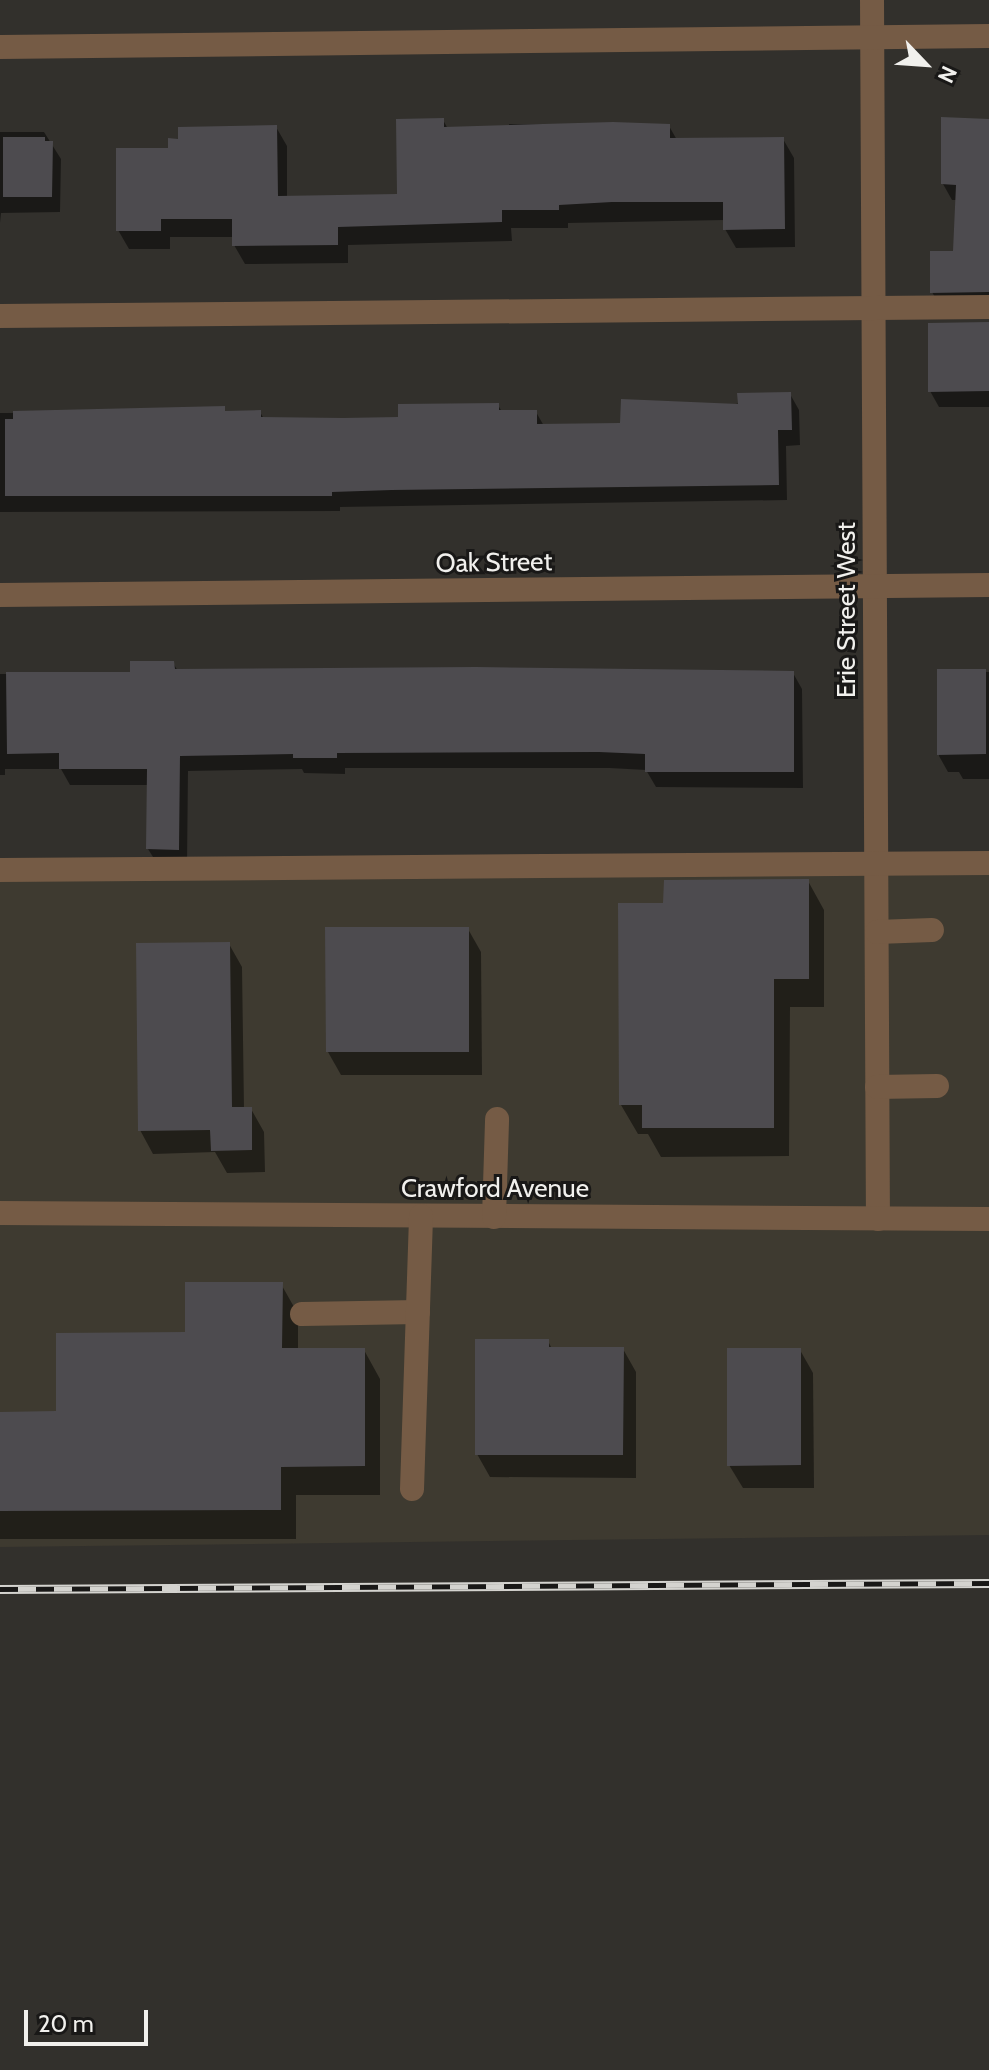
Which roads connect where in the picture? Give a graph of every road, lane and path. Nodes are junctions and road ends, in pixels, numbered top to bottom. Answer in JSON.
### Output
{"nodes":[{"id":1,"x":872,"y":0,"type":"edge"},
{"id":2,"x":989,"y":36,"type":"edge"},
{"id":3,"x":871,"y":38,"type":"junction"},
{"id":4,"x":0,"y":47,"type":"edge"},
{"id":5,"x":874,"y":307,"type":"junction"},
{"id":6,"x":989,"y":307,"type":"edge"},
{"id":7,"x":0,"y":316,"type":"edge"},
{"id":8,"x":989,"y":585,"type":"edge"},
{"id":9,"x":875,"y":587,"type":"junction"},
{"id":10,"x":0,"y":595,"type":"edge"},
{"id":11,"x":989,"y":863,"type":"edge"},
{"id":12,"x":876,"y":864,"type":"junction"},
{"id":13,"x":0,"y":870,"type":"edge"},
{"id":14,"x":932,"y":930,"type":"dead end"},
{"id":15,"x":877,"y":932,"type":"junction"},
{"id":16,"x":937,"y":1086,"type":"dead end"},
{"id":17,"x":877,"y":1087,"type":"junction"},
{"id":18,"x":497,"y":1119,"type":"dead end"},
{"id":19,"x":0,"y":1213,"type":"edge"},
{"id":20,"x":421,"y":1216,"type":"junction"},
{"id":21,"x":494,"y":1217,"type":"junction"},
{"id":22,"x":878,"y":1219,"type":"junction"},
{"id":23,"x":989,"y":1219,"type":"edge"},
{"id":24,"x":418,"y":1312,"type":"junction"},
{"id":25,"x":302,"y":1314,"type":"dead end"},
{"id":26,"x":412,"y":1489,"type":"dead end"}],
"edges":[{"from":1,"to":3,"type":"street","name":"Erie Street West"},
{"from":2,"to":3,"type":"street"},
{"from":3,"to":4,"type":"street"},
{"from":3,"to":5,"type":"street","name":"Erie Street West"},
{"from":5,"to":6,"type":"street"},
{"from":5,"to":7,"type":"street"},
{"from":5,"to":9,"type":"street","name":"Erie Street West"},
{"from":8,"to":9,"type":"street","name":"Oak Street"},
{"from":9,"to":10,"type":"street","name":"Oak Street"},
{"from":9,"to":12,"type":"street","name":"Erie Street West"},
{"from":11,"to":12,"type":"street"},
{"from":12,"to":13,"type":"street"},
{"from":12,"to":15,"type":"street","name":"Erie Street West"},
{"from":14,"to":15,"type":"street"},
{"from":15,"to":17,"type":"street","name":"Erie Street West"},
{"from":16,"to":17,"type":"street"},
{"from":17,"to":22,"type":"street","name":"Erie Street West"},
{"from":18,"to":21,"type":"street"},
{"from":19,"to":20,"type":"street","name":"Crawford Avenue"},
{"from":20,"to":21,"type":"street","name":"Crawford Avenue"},
{"from":20,"to":24,"type":"street"},
{"from":21,"to":22,"type":"street","name":"Crawford Avenue"},
{"from":22,"to":23,"type":"street","name":"Crawford Avenue"},
{"from":24,"to":25,"type":"street"},
{"from":24,"to":26,"type":"street"}]}
